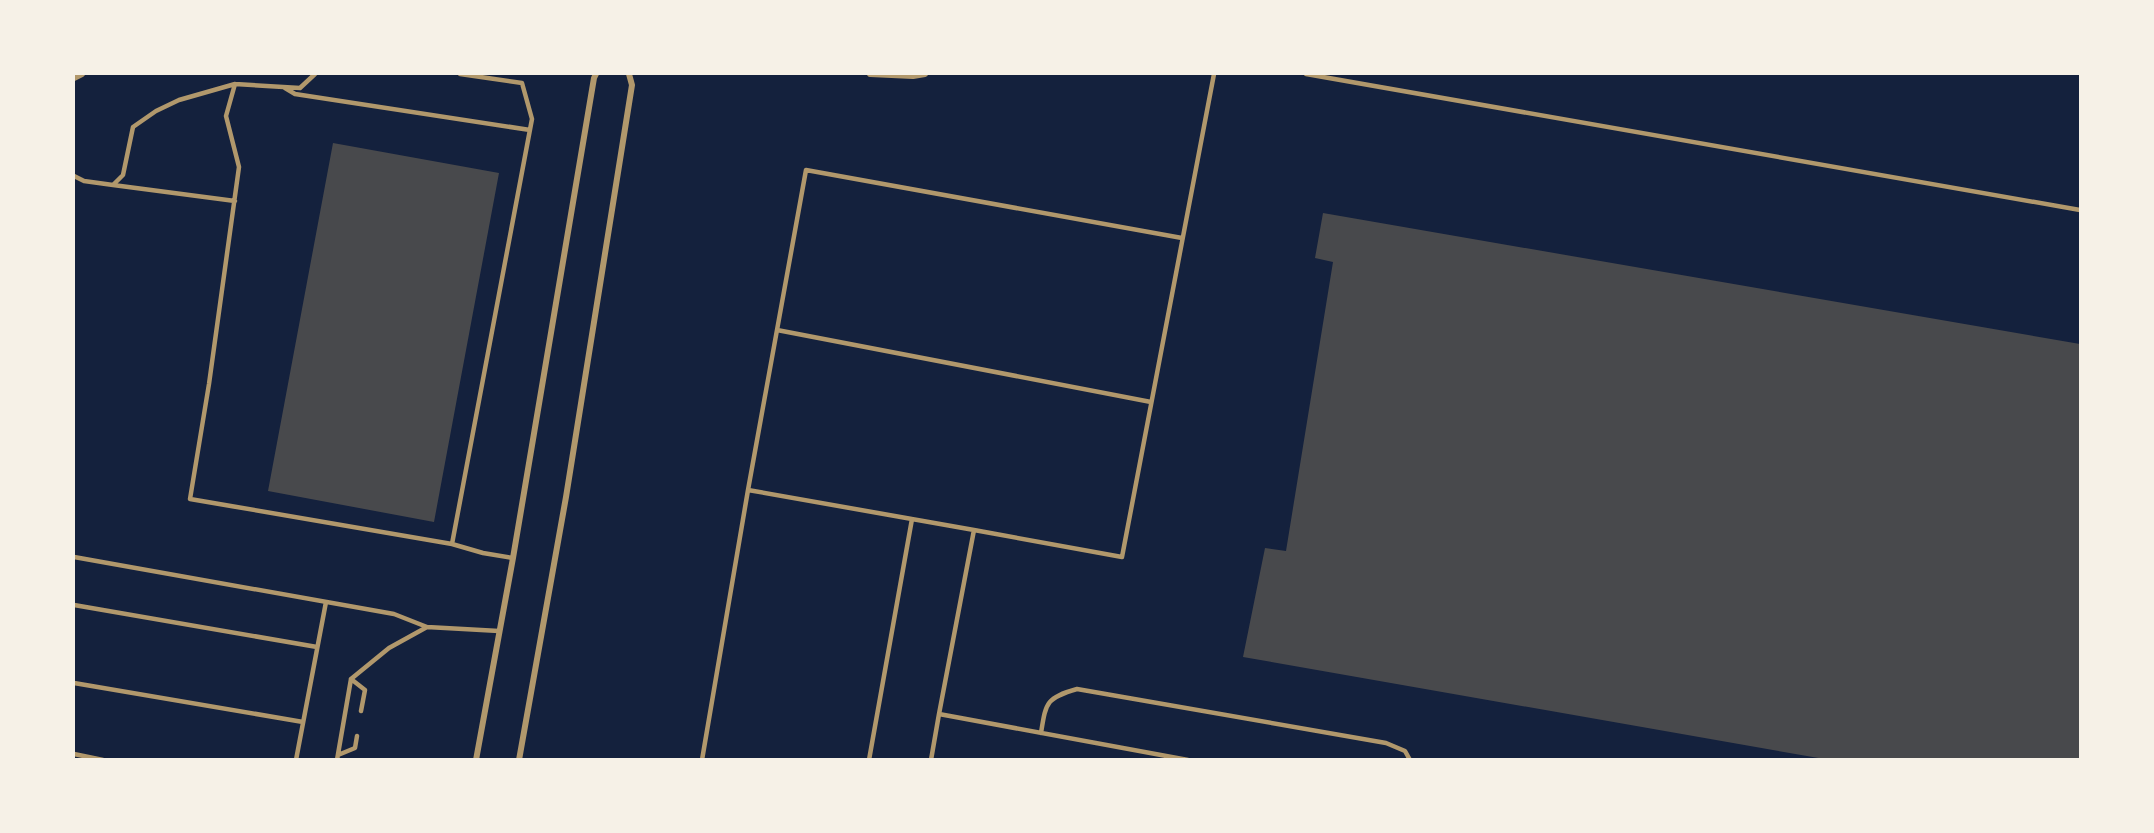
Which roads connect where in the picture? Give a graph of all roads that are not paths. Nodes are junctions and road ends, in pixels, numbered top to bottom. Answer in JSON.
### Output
{"nodes":[{"id":1,"x":82,"y":74,"type":"edge"},
{"id":2,"x":315,"y":74,"type":"edge"},
{"id":3,"x":460,"y":74,"type":"edge"},
{"id":4,"x":596,"y":74,"type":"edge"},
{"id":5,"x":629,"y":74,"type":"edge"},
{"id":6,"x":870,"y":74,"type":"edge"},
{"id":7,"x":925,"y":74,"type":"edge"},
{"id":8,"x":1214,"y":74,"type":"edge"},
{"id":9,"x":1306,"y":74,"type":"edge"},
{"id":10,"x":74,"y":78,"type":"edge"},
{"id":11,"x":235,"y":84,"type":"junction"},
{"id":12,"x":282,"y":87,"type":"junction"},
{"id":13,"x":530,"y":130,"type":"junction"},
{"id":14,"x":74,"y":176,"type":"edge"},
{"id":15,"x":113,"y":185,"type":"junction"},
{"id":16,"x":235,"y":201,"type":"junction"},
{"id":17,"x":2080,"y":210,"type":"edge"},
{"id":18,"x":1182,"y":238,"type":"junction"},
{"id":19,"x":777,"y":330,"type":"junction"},
{"id":20,"x":1151,"y":402,"type":"junction"},
{"id":21,"x":748,"y":490,"type":"junction"},
{"id":22,"x":912,"y":519,"type":"junction"},
{"id":23,"x":974,"y":530,"type":"junction"},
{"id":24,"x":452,"y":544,"type":"junction"},
{"id":25,"x":74,"y":557,"type":"edge"},
{"id":26,"x":513,"y":558,"type":"junction"},
{"id":27,"x":326,"y":602,"type":"junction"},
{"id":28,"x":74,"y":605,"type":"edge"},
{"id":29,"x":427,"y":627,"type":"junction"},
{"id":30,"x":499,"y":631,"type":"junction"},
{"id":31,"x":317,"y":647,"type":"junction"},
{"id":32,"x":351,"y":679,"type":"junction"},
{"id":33,"x":74,"y":683,"type":"edge"},
{"id":34,"x":361,"y":711,"type":"dead end"},
{"id":35,"x":939,"y":714,"type":"junction"},
{"id":36,"x":303,"y":722,"type":"junction"},
{"id":37,"x":1041,"y":733,"type":"junction"},
{"id":38,"x":357,"y":736,"type":"dead end"},
{"id":39,"x":74,"y":754,"type":"edge"},
{"id":40,"x":338,"y":757,"type":"edge"},
{"id":41,"x":103,"y":759,"type":"edge"},
{"id":42,"x":296,"y":759,"type":"edge"},
{"id":43,"x":476,"y":759,"type":"edge"},
{"id":44,"x":519,"y":759,"type":"edge"},
{"id":45,"x":702,"y":759,"type":"edge"},
{"id":46,"x":868,"y":759,"type":"edge"},
{"id":47,"x":931,"y":759,"type":"edge"},
{"id":48,"x":1188,"y":759,"type":"edge"},
{"id":49,"x":1410,"y":759,"type":"edge"}],
"edges":[{"from":1,"to":10,"type":"street"},
{"from":2,"to":12,"type":"lane"},
{"from":3,"to":13,"type":"lane"},
{"from":4,"to":26,"type":"street"},
{"from":5,"to":44,"type":"street"},
{"from":6,"to":7,"type":"street"},
{"from":8,"to":18,"type":"lane"},
{"from":9,"to":17,"type":"lane"},
{"from":11,"to":12,"type":"lane"},
{"from":11,"to":15,"type":"lane"},
{"from":11,"to":16,"type":"lane"},
{"from":12,"to":13,"type":"lane"},
{"from":13,"to":24,"type":"lane"},
{"from":14,"to":15,"type":"lane"},
{"from":15,"to":16,"type":"lane"},
{"from":16,"to":24,"type":"lane"},
{"from":18,"to":19,"type":"lane"},
{"from":18,"to":20,"type":"lane"},
{"from":19,"to":20,"type":"lane"},
{"from":19,"to":21,"type":"lane"},
{"from":20,"to":23,"type":"lane"},
{"from":21,"to":22,"type":"lane"},
{"from":21,"to":45,"type":"lane"},
{"from":22,"to":23,"type":"lane"},
{"from":22,"to":46,"type":"lane"},
{"from":23,"to":35,"type":"lane"},
{"from":24,"to":26,"type":"lane"},
{"from":25,"to":27,"type":"lane"},
{"from":26,"to":30,"type":"street"},
{"from":27,"to":29,"type":"lane"},
{"from":27,"to":31,"type":"lane"},
{"from":28,"to":31,"type":"lane"},
{"from":29,"to":30,"type":"lane"},
{"from":29,"to":32,"type":"lane"},
{"from":30,"to":43,"type":"street"},
{"from":31,"to":36,"type":"lane"},
{"from":32,"to":34,"type":"lane"},
{"from":32,"to":40,"type":"lane"},
{"from":33,"to":36,"type":"lane"},
{"from":35,"to":37,"type":"lane"},
{"from":35,"to":47,"type":"lane"},
{"from":36,"to":42,"type":"lane"},
{"from":37,"to":48,"type":"lane"},
{"from":37,"to":49,"type":"lane"},
{"from":38,"to":40,"type":"lane"},
{"from":39,"to":41,"type":"lane"}]}
